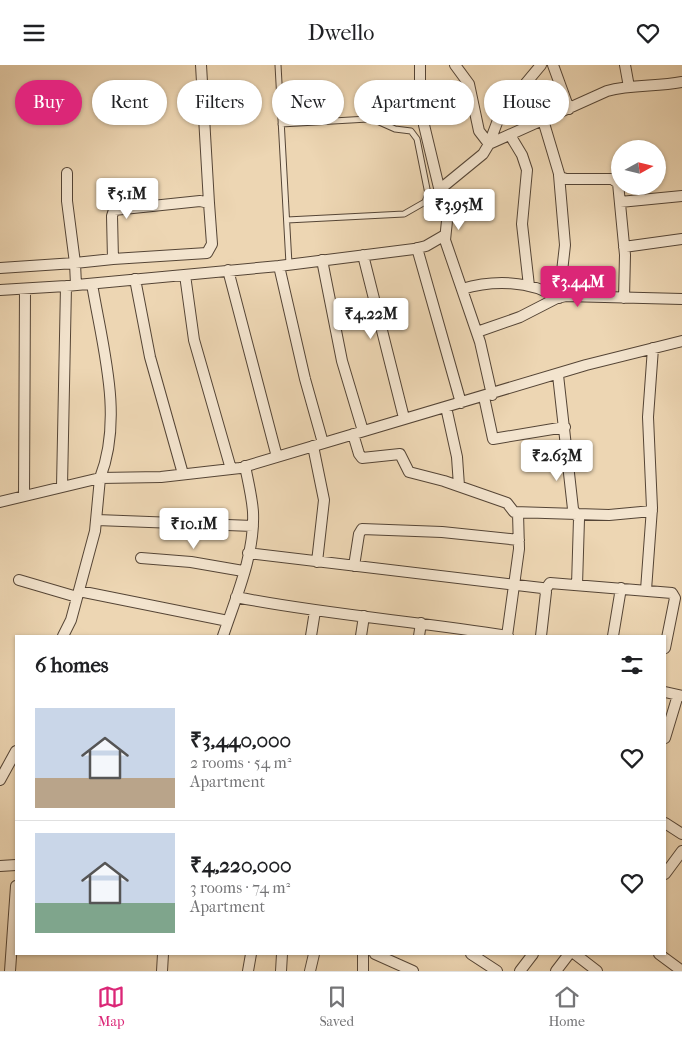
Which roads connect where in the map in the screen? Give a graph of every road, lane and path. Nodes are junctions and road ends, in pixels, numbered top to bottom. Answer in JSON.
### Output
{"nodes":[{"id":1,"x":201,"y":65,"type":"edge"},
{"id":2,"x":278,"y":65,"type":"edge"},
{"id":3,"x":420,"y":65,"type":"edge"},
{"id":4,"x":455,"y":65,"type":"edge"},
{"id":5,"x":541,"y":65,"type":"edge"},
{"id":6,"x":553,"y":65,"type":"edge"},
{"id":7,"x":625,"y":65,"type":"edge"},
{"id":8,"x":279,"y":80,"type":"edge"},
{"id":9,"x":558,"y":80,"type":"edge"},
{"id":10,"x":682,"y":82,"type":"edge"},
{"id":11,"x":630,"y":87,"type":"junction"},
{"id":12,"x":569,"y":109,"type":"edge"},
{"id":13,"x":344,"y":120,"type":"edge"},
{"id":14,"x":281,"y":125,"type":"edge"},
{"id":15,"x":532,"y":125,"type":"edge"},
{"id":16,"x":544,"y":125,"type":"edge"},
{"id":17,"x":510,"y":135,"type":"junction"},
{"id":18,"x":489,"y":144,"type":"junction"},
{"id":19,"x":67,"y":173,"type":"dead end"},
{"id":20,"x":559,"y":175,"type":"junction"},
{"id":21,"x":439,"y":190,"type":"junction"},
{"id":22,"x":682,"y":196,"type":"edge"},
{"id":23,"x":620,"y":201,"type":"junction"},
{"id":24,"x":209,"y":203,"type":"junction"},
{"id":25,"x":287,"y":220,"type":"junction"},
{"id":26,"x":445,"y":235,"type":"junction"},
{"id":27,"x":682,"y":239,"type":"edge"},
{"id":28,"x":624,"y":247,"type":"junction"},
{"id":29,"x":417,"y":248,"type":"junction"},
{"id":30,"x":363,"y":255,"type":"junction"},
{"id":31,"x":113,"y":259,"type":"junction"},
{"id":32,"x":322,"y":260,"type":"junction"},
{"id":33,"x":75,"y":263,"type":"junction"},
{"id":34,"x":284,"y":265,"type":"junction"},
{"id":35,"x":0,"y":268,"type":"edge"},
{"id":36,"x":228,"y":271,"type":"junction"},
{"id":37,"x":185,"y":275,"type":"junction"},
{"id":38,"x":135,"y":279,"type":"junction"},
{"id":39,"x":92,"y":284,"type":"junction"},
{"id":40,"x":71,"y":286,"type":"junction"},
{"id":41,"x":529,"y":286,"type":"junction"},
{"id":42,"x":25,"y":289,"type":"junction"},
{"id":43,"x":462,"y":289,"type":"junction"},
{"id":44,"x":0,"y":290,"type":"edge"},
{"id":45,"x":558,"y":298,"type":"junction"},
{"id":46,"x":624,"y":298,"type":"junction"},
{"id":47,"x":682,"y":299,"type":"edge"},
{"id":48,"x":477,"y":332,"type":"junction"},
{"id":49,"x":682,"y":341,"type":"edge"},
{"id":50,"x":652,"y":348,"type":"junction"},
{"id":51,"x":558,"y":375,"type":"junction"},
{"id":52,"x":488,"y":396,"type":"junction"},
{"id":53,"x":461,"y":403,"type":"junction"},
{"id":54,"x":446,"y":407,"type":"junction"},
{"id":55,"x":404,"y":418,"type":"junction"},
{"id":56,"x":565,"y":427,"type":"junction"},
{"id":57,"x":358,"y":433,"type":"junction"},
{"id":58,"x":318,"y":444,"type":"junction"},
{"id":59,"x":277,"y":457,"type":"junction"},
{"id":60,"x":245,"y":466,"type":"junction"},
{"id":61,"x":231,"y":469,"type":"junction"},
{"id":62,"x":183,"y":475,"type":"junction"},
{"id":63,"x":100,"y":478,"type":"junction"},
{"id":64,"x":62,"y":486,"type":"junction"},
{"id":65,"x":459,"y":486,"type":"junction"},
{"id":66,"x":24,"y":496,"type":"junction"},
{"id":67,"x":0,"y":502,"type":"edge"},
{"id":68,"x":652,"y":511,"type":"junction"},
{"id":69,"x":518,"y":513,"type":"junction"},
{"id":70,"x":577,"y":515,"type":"junction"},
{"id":71,"x":97,"y":519,"type":"junction"},
{"id":72,"x":253,"y":526,"type":"junction"},
{"id":73,"x":519,"y":540,"type":"junction"},
{"id":74,"x":248,"y":553,"type":"junction"},
{"id":75,"x":141,"y":558,"type":"dead end"},
{"id":76,"x":317,"y":562,"type":"junction"},
{"id":77,"x":354,"y":566,"type":"junction"},
{"id":78,"x":243,"y":571,"type":"junction"},
{"id":79,"x":19,"y":580,"type":"dead end"},
{"id":80,"x":515,"y":585,"type":"junction"},
{"id":81,"x":577,"y":585,"type":"junction"},
{"id":82,"x":621,"y":588,"type":"junction"},
{"id":83,"x":545,"y":590,"type":"junction"},
{"id":84,"x":646,"y":590,"type":"junction"},
{"id":85,"x":78,"y":594,"type":"junction"},
{"id":86,"x":236,"y":597,"type":"junction"},
{"id":87,"x":315,"y":611,"type":"junction"},
{"id":88,"x":364,"y":616,"type":"junction"},
{"id":89,"x":228,"y":621,"type":"junction"},
{"id":90,"x":422,"y":623,"type":"junction"},
{"id":91,"x":453,"y":632,"type":"edge"},
{"id":92,"x":63,"y":635,"type":"edge"},
{"id":93,"x":223,"y":635,"type":"edge"},
{"id":94,"x":311,"y":635,"type":"edge"},
{"id":95,"x":361,"y":635,"type":"edge"},
{"id":96,"x":419,"y":635,"type":"edge"},
{"id":97,"x":494,"y":635,"type":"edge"},
{"id":98,"x":507,"y":635,"type":"edge"},
{"id":99,"x":541,"y":635,"type":"edge"},
{"id":100,"x":614,"y":635,"type":"edge"},
{"id":101,"x":666,"y":642,"type":"edge"},
{"id":102,"x":666,"y":692,"type":"edge"},
{"id":103,"x":680,"y":695,"type":"edge"},
{"id":104,"x":666,"y":735,"type":"edge"},
{"id":105,"x":15,"y":753,"type":"edge"},
{"id":106,"x":0,"y":780,"type":"edge"},
{"id":107,"x":666,"y":824,"type":"edge"},
{"id":108,"x":682,"y":834,"type":"edge"},
{"id":109,"x":682,"y":851,"type":"edge"},
{"id":110,"x":15,"y":865,"type":"edge"},
{"id":111,"x":0,"y":866,"type":"edge"},
{"id":112,"x":666,"y":873,"type":"edge"},
{"id":113,"x":15,"y":899,"type":"edge"},
{"id":114,"x":163,"y":955,"type":"edge"},
{"id":115,"x":251,"y":955,"type":"edge"},
{"id":116,"x":282,"y":955,"type":"edge"},
{"id":117,"x":314,"y":955,"type":"edge"},
{"id":118,"x":363,"y":955,"type":"edge"},
{"id":119,"x":377,"y":955,"type":"edge"},
{"id":120,"x":473,"y":955,"type":"edge"},
{"id":121,"x":532,"y":955,"type":"edge"},
{"id":122,"x":568,"y":955,"type":"edge"},
{"id":123,"x":576,"y":955,"type":"edge"},
{"id":124,"x":660,"y":955,"type":"edge"},
{"id":125,"x":10,"y":971,"type":"edge"},
{"id":126,"x":162,"y":971,"type":"edge"},
{"id":127,"x":248,"y":971,"type":"edge"},
{"id":128,"x":281,"y":971,"type":"edge"},
{"id":129,"x":310,"y":971,"type":"edge"},
{"id":130,"x":363,"y":971,"type":"edge"},
{"id":131,"x":413,"y":971,"type":"edge"},
{"id":132,"x":497,"y":971,"type":"edge"},
{"id":133,"x":520,"y":971,"type":"edge"},
{"id":134,"x":556,"y":971,"type":"edge"},
{"id":135,"x":598,"y":971,"type":"edge"},
{"id":136,"x":682,"y":971,"type":"edge"}],
"edges":[{"from":1,"to":24,"type":"street"},
{"from":2,"to":8,"type":"lane"},
{"from":3,"to":21,"type":"street"},
{"from":4,"to":18,"type":"street"},
{"from":5,"to":18,"type":"street"},
{"from":6,"to":9,"type":"street"},
{"from":7,"to":11,"type":"street"},
{"from":10,"to":11,"type":"street"},
{"from":11,"to":12,"type":"street"},
{"from":13,"to":25,"type":"lane"},
{"from":14,"to":25,"type":"lane"},
{"from":15,"to":17,"type":"street"},
{"from":16,"to":20,"type":"street"},
{"from":17,"to":18,"type":"street"},
{"from":17,"to":41,"type":"street"},
{"from":18,"to":21,"type":"street"},
{"from":19,"to":33,"type":"street"},
{"from":20,"to":23,"type":"street"},
{"from":20,"to":45,"type":"street"},
{"from":21,"to":26,"type":"street"},
{"from":22,"to":23,"type":"street"},
{"from":23,"to":28,"type":"street"},
{"from":24,"to":31,"type":"street"},
{"from":24,"to":31,"type":"street"},
{"from":25,"to":34,"type":"lane"},
{"from":26,"to":29,"type":"street"},
{"from":26,"to":43,"type":"street"},
{"from":27,"to":28,"type":"street"},
{"from":28,"to":46,"type":"street"},
{"from":29,"to":30,"type":"street"},
{"from":29,"to":53,"type":"street"},
{"from":30,"to":32,"type":"street"},
{"from":30,"to":55,"type":"street"},
{"from":31,"to":33,"type":"street"},
{"from":32,"to":34,"type":"street"},
{"from":32,"to":57,"type":"street"},
{"from":33,"to":35,"type":"street"},
{"from":33,"to":40,"type":"street"},
{"from":34,"to":36,"type":"street"},
{"from":34,"to":58,"type":"street"},
{"from":36,"to":37,"type":"street"},
{"from":36,"to":59,"type":"street"},
{"from":37,"to":38,"type":"street"},
{"from":37,"to":61,"type":"street"},
{"from":38,"to":39,"type":"street"},
{"from":38,"to":62,"type":"street"},
{"from":39,"to":40,"type":"street"},
{"from":39,"to":63,"type":"street"},
{"from":40,"to":42,"type":"street"},
{"from":40,"to":64,"type":"street"},
{"from":41,"to":43,"type":"street"},
{"from":41,"to":45,"type":"street"},
{"from":42,"to":44,"type":"street"},
{"from":42,"to":66,"type":"street"},
{"from":43,"to":48,"type":"street"},
{"from":45,"to":46,"type":"street"},
{"from":45,"to":48,"type":"street"},
{"from":46,"to":47,"type":"street"},
{"from":48,"to":52,"type":"street"},
{"from":49,"to":50,"type":"street"},
{"from":50,"to":51,"type":"street"},
{"from":50,"to":68,"type":"street"},
{"from":51,"to":52,"type":"street"},
{"from":51,"to":56,"type":"street"},
{"from":52,"to":53,"type":"street"},
{"from":52,"to":56,"type":"street"},
{"from":53,"to":54,"type":"street"},
{"from":54,"to":55,"type":"street"},
{"from":54,"to":65,"type":"street"},
{"from":55,"to":57,"type":"street"},
{"from":56,"to":70,"type":"street"},
{"from":57,"to":58,"type":"street"},
{"from":57,"to":65,"type":"street"},
{"from":58,"to":59,"type":"street"},
{"from":58,"to":76,"type":"street"},
{"from":59,"to":60,"type":"street"},
{"from":60,"to":61,"type":"street"},
{"from":60,"to":72,"type":"street"},
{"from":61,"to":62,"type":"street"},
{"from":62,"to":63,"type":"street"},
{"from":63,"to":64,"type":"street"},
{"from":63,"to":71,"type":"street"},
{"from":64,"to":66,"type":"street"},
{"from":65,"to":69,"type":"street"},
{"from":66,"to":67,"type":"street"},
{"from":68,"to":70,"type":"street"},
{"from":68,"to":84,"type":"street"},
{"from":69,"to":70,"type":"street"},
{"from":69,"to":73,"type":"street"},
{"from":70,"to":81,"type":"street"},
{"from":71,"to":72,"type":"street"},
{"from":71,"to":85,"type":"street"},
{"from":72,"to":74,"type":"street"},
{"from":73,"to":77,"type":"street"},
{"from":73,"to":80,"type":"street"},
{"from":74,"to":76,"type":"street"},
{"from":74,"to":78,"type":"street"},
{"from":75,"to":78,"type":"street"},
{"from":76,"to":77,"type":"street"},
{"from":77,"to":80,"type":"street"},
{"from":78,"to":86,"type":"street"},
{"from":79,"to":85,"type":"street"},
{"from":80,"to":83,"type":"street"},
{"from":80,"to":98,"type":"street"},
{"from":81,"to":82,"type":"street"},
{"from":81,"to":83,"type":"street"},
{"from":82,"to":84,"type":"street"},
{"from":82,"to":100,"type":"street"},
{"from":83,"to":99,"type":"street"},
{"from":84,"to":101,"type":"street"},
{"from":85,"to":89,"type":"street"},
{"from":85,"to":92,"type":"street"},
{"from":86,"to":87,"type":"street"},
{"from":86,"to":89,"type":"street"},
{"from":87,"to":88,"type":"street"},
{"from":87,"to":94,"type":"street"},
{"from":88,"to":90,"type":"street"},
{"from":88,"to":95,"type":"street"},
{"from":89,"to":93,"type":"street"},
{"from":90,"to":91,"type":"street"},
{"from":90,"to":96,"type":"street"},
{"from":91,"to":97,"type":"street"},
{"from":102,"to":103,"type":"street"},
{"from":103,"to":104,"type":"street"},
{"from":105,"to":106,"type":"street"},
{"from":107,"to":108,"type":"street"},
{"from":109,"to":112,"type":"street"},
{"from":110,"to":111,"type":"street"},
{"from":113,"to":125,"type":"street"},
{"from":114,"to":126,"type":"street"},
{"from":115,"to":127,"type":"street"},
{"from":116,"to":128,"type":"street"},
{"from":117,"to":129,"type":"street"},
{"from":118,"to":130,"type":"street"},
{"from":119,"to":131,"type":"street"},
{"from":120,"to":132,"type":"street"},
{"from":121,"to":133,"type":"street"},
{"from":122,"to":134,"type":"street"},
{"from":123,"to":135,"type":"street"},
{"from":124,"to":136,"type":"street"}]}
